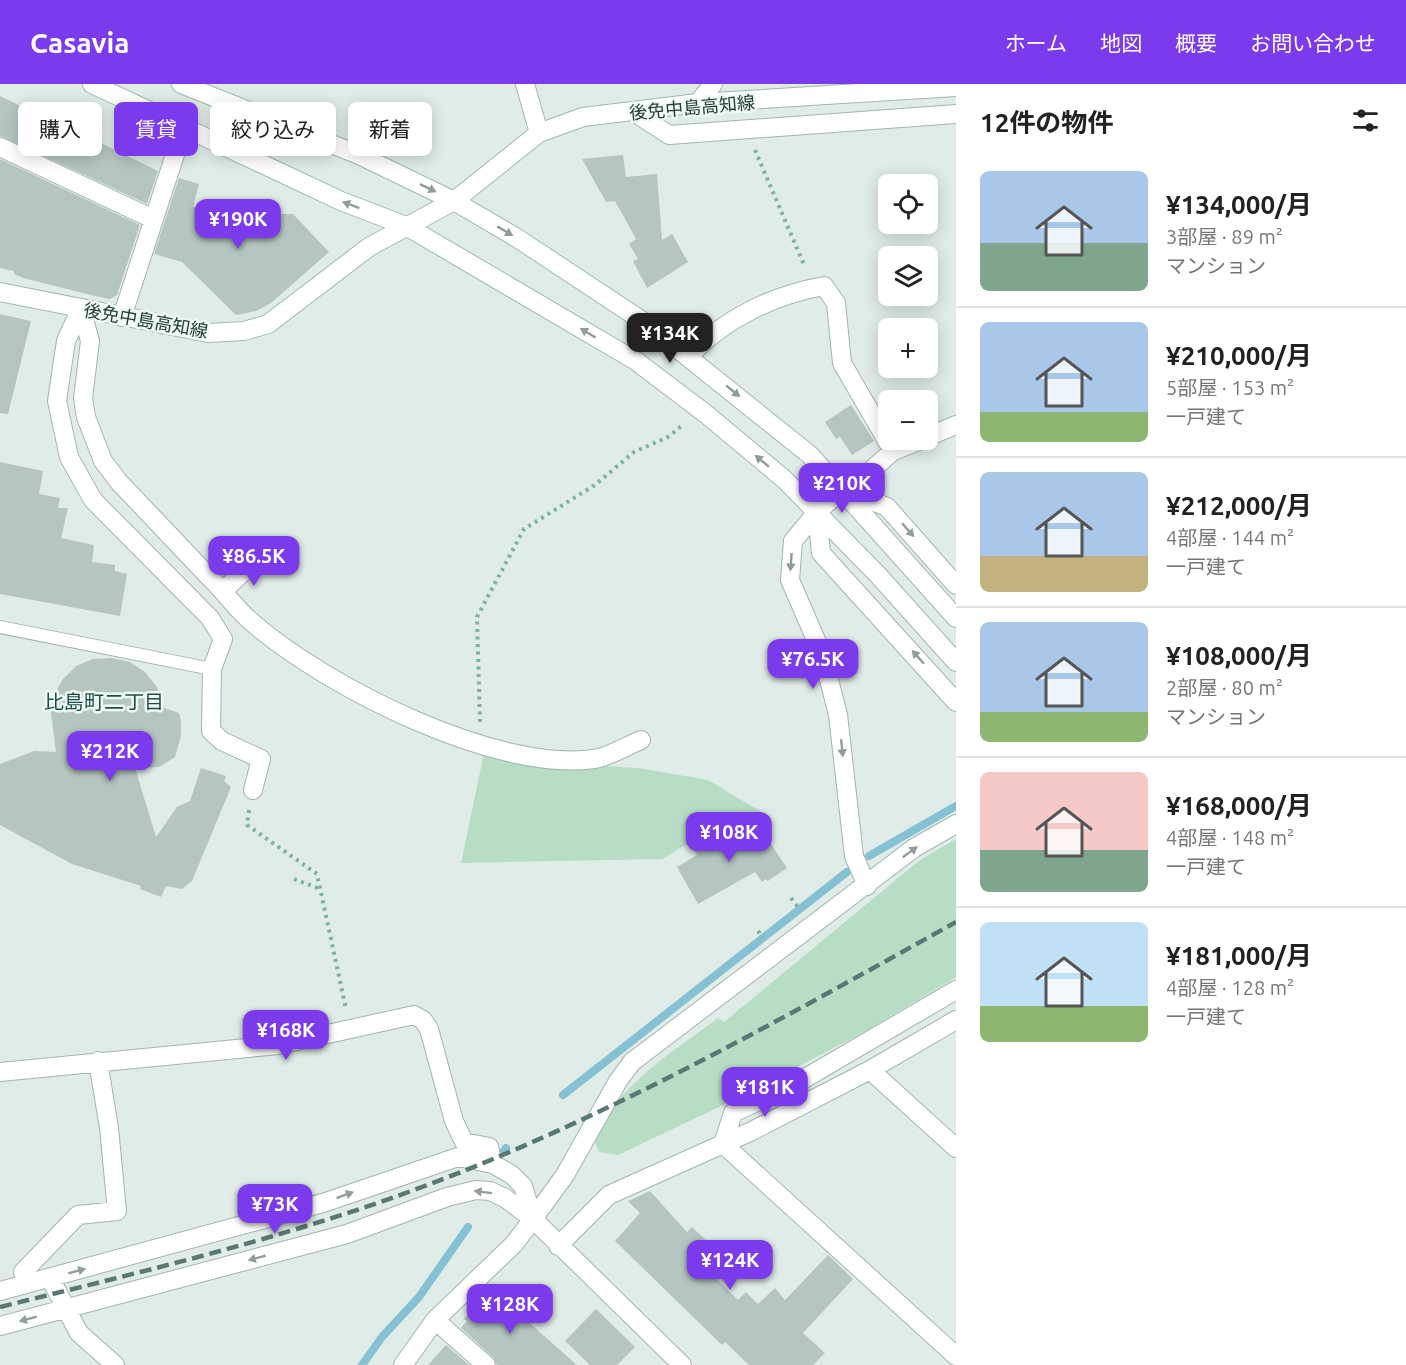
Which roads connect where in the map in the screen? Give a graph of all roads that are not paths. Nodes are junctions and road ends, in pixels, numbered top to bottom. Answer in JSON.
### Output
{"nodes":[{"id":1,"x":92,"y":84,"type":"edge"},
{"id":2,"x":181,"y":84,"type":"edge"},
{"id":3,"x":525,"y":84,"type":"edge"},
{"id":4,"x":713,"y":84,"type":"edge"},
{"id":5,"x":956,"y":87,"type":"edge"},
{"id":6,"x":131,"y":102,"type":"edge"},
{"id":7,"x":698,"y":103,"type":"junction"},
{"id":8,"x":634,"y":112,"type":"junction"},
{"id":9,"x":956,"y":114,"type":"edge"},
{"id":10,"x":538,"y":133,"type":"junction"},
{"id":11,"x":198,"y":134,"type":"edge"},
{"id":12,"x":0,"y":147,"type":"edge"},
{"id":13,"x":174,"y":156,"type":"edge"},
{"id":14,"x":454,"y":201,"type":"junction"},
{"id":15,"x":153,"y":219,"type":"junction"},
{"id":16,"x":406,"y":226,"type":"junction"},
{"id":17,"x":0,"y":292,"type":"edge"},
{"id":18,"x":81,"y":309,"type":"junction"},
{"id":19,"x":122,"y":316,"type":"junction"},
{"id":20,"x":689,"y":356,"type":"junction"},
{"id":21,"x":956,"y":425,"type":"edge"},
{"id":22,"x":938,"y":432,"type":"edge"},
{"id":23,"x":893,"y":451,"type":"joint"},
{"id":24,"x":843,"y":489,"type":"junction"},
{"id":25,"x":817,"y":512,"type":"junction"},
{"id":26,"x":260,"y":556,"type":"dead end"},
{"id":27,"x":956,"y":585,"type":"edge"},
{"id":28,"x":223,"y":591,"type":"junction"},
{"id":29,"x":956,"y":618,"type":"edge"},
{"id":30,"x":0,"y":627,"type":"edge"},
{"id":31,"x":956,"y":662,"type":"edge"},
{"id":32,"x":212,"y":669,"type":"junction"},
{"id":33,"x":956,"y":702,"type":"edge"},
{"id":34,"x":640,"y":740,"type":"dead end"},
{"id":35,"x":253,"y":790,"type":"dead end"},
{"id":36,"x":956,"y":824,"type":"edge"},
{"id":37,"x":867,"y":886,"type":"junction"},
{"id":38,"x":956,"y":990,"type":"edge"},
{"id":39,"x":956,"y":1020,"type":"edge"},
{"id":40,"x":98,"y":1061,"type":"junction"},
{"id":41,"x":870,"y":1070,"type":"junction"},
{"id":42,"x":0,"y":1072,"type":"edge"},
{"id":43,"x":723,"y":1144,"type":"junction"},
{"id":44,"x":956,"y":1148,"type":"edge"},
{"id":45,"x":493,"y":1164,"type":"junction"},
{"id":46,"x":533,"y":1219,"type":"junction"},
{"id":47,"x":558,"y":1246,"type":"junction"},
{"id":48,"x":50,"y":1278,"type":"junction"},
{"id":49,"x":26,"y":1284,"type":"junction"},
{"id":50,"x":0,"y":1291,"type":"edge"},
{"id":51,"x":64,"y":1310,"type":"junction"},
{"id":52,"x":435,"y":1320,"type":"junction"},
{"id":53,"x":0,"y":1326,"type":"edge"},
{"id":54,"x":956,"y":1356,"type":"edge"},
{"id":55,"x":115,"y":1365,"type":"edge"},
{"id":56,"x":403,"y":1365,"type":"edge"},
{"id":57,"x":486,"y":1365,"type":"edge"},
{"id":58,"x":682,"y":1365,"type":"edge"}],
"edges":[{"from":1,"to":6,"type":"street"},
{"from":2,"to":14,"type":"street","one_way":true},
{"from":3,"to":10,"type":"street"},
{"from":4,"to":7,"type":"street"},
{"from":5,"to":7,"type":"street","name":"後免中島高知線"},
{"from":7,"to":8,"type":"street","name":"後免中島高知線"},
{"from":8,"to":9,"type":"street"},
{"from":8,"to":10,"type":"street","name":"後免中島高知線"},
{"from":10,"to":14,"type":"street","name":"後免中島高知線"},
{"from":16,"to":11,"type":"street","one_way":true},
{"from":12,"to":15,"type":"street"},
{"from":13,"to":15,"type":"street"},
{"from":14,"to":16,"type":"street","name":"後免中島高知線"},
{"from":14,"to":20,"type":"street","one_way":true},
{"from":15,"to":19,"type":"street"},
{"from":16,"to":19,"type":"street","name":"後免中島高知線"},
{"from":25,"to":16,"type":"street","one_way":true},
{"from":17,"to":18,"type":"street","name":"後免中島高知線"},
{"from":18,"to":19,"type":"street","name":"後免中島高知線"},
{"from":18,"to":28,"type":"street"},
{"from":18,"to":32,"type":"street"},
{"from":20,"to":23,"type":"street"},
{"from":20,"to":24,"type":"street","one_way":true},
{"from":21,"to":22,"type":"street"},
{"from":23,"to":24,"type":"street"},
{"from":24,"to":25,"type":"street"},
{"from":24,"to":27,"type":"street","one_way":true},
{"from":24,"to":29,"type":"street"},
{"from":25,"to":31,"type":"street"},
{"from":33,"to":25,"type":"street","one_way":true},
{"from":25,"to":37,"type":"street","one_way":true},
{"from":26,"to":28,"type":"street"},
{"from":28,"to":34,"type":"street"},
{"from":30,"to":32,"type":"lane"},
{"from":32,"to":35,"type":"street"},
{"from":37,"to":36,"type":"street","one_way":true},
{"from":37,"to":46,"type":"street"},
{"from":38,"to":43,"type":"street"},
{"from":39,"to":41,"type":"street"},
{"from":40,"to":42,"type":"street"},
{"from":40,"to":45,"type":"street"},
{"from":40,"to":49,"type":"street"},
{"from":41,"to":43,"type":"street"},
{"from":41,"to":44,"type":"street"},
{"from":43,"to":47,"type":"street"},
{"from":43,"to":54,"type":"street"},
{"from":45,"to":46,"type":"street"},
{"from":48,"to":45,"type":"street","one_way":true},
{"from":46,"to":47,"type":"street"},
{"from":46,"to":51,"type":"street","one_way":true},
{"from":46,"to":52,"type":"street"},
{"from":47,"to":58,"type":"street"},
{"from":48,"to":49,"type":"street"},
{"from":48,"to":51,"type":"street"},
{"from":49,"to":50,"type":"street"},
{"from":51,"to":53,"type":"street","one_way":true},
{"from":51,"to":55,"type":"street"},
{"from":52,"to":56,"type":"street"},
{"from":52,"to":57,"type":"street"}]}
